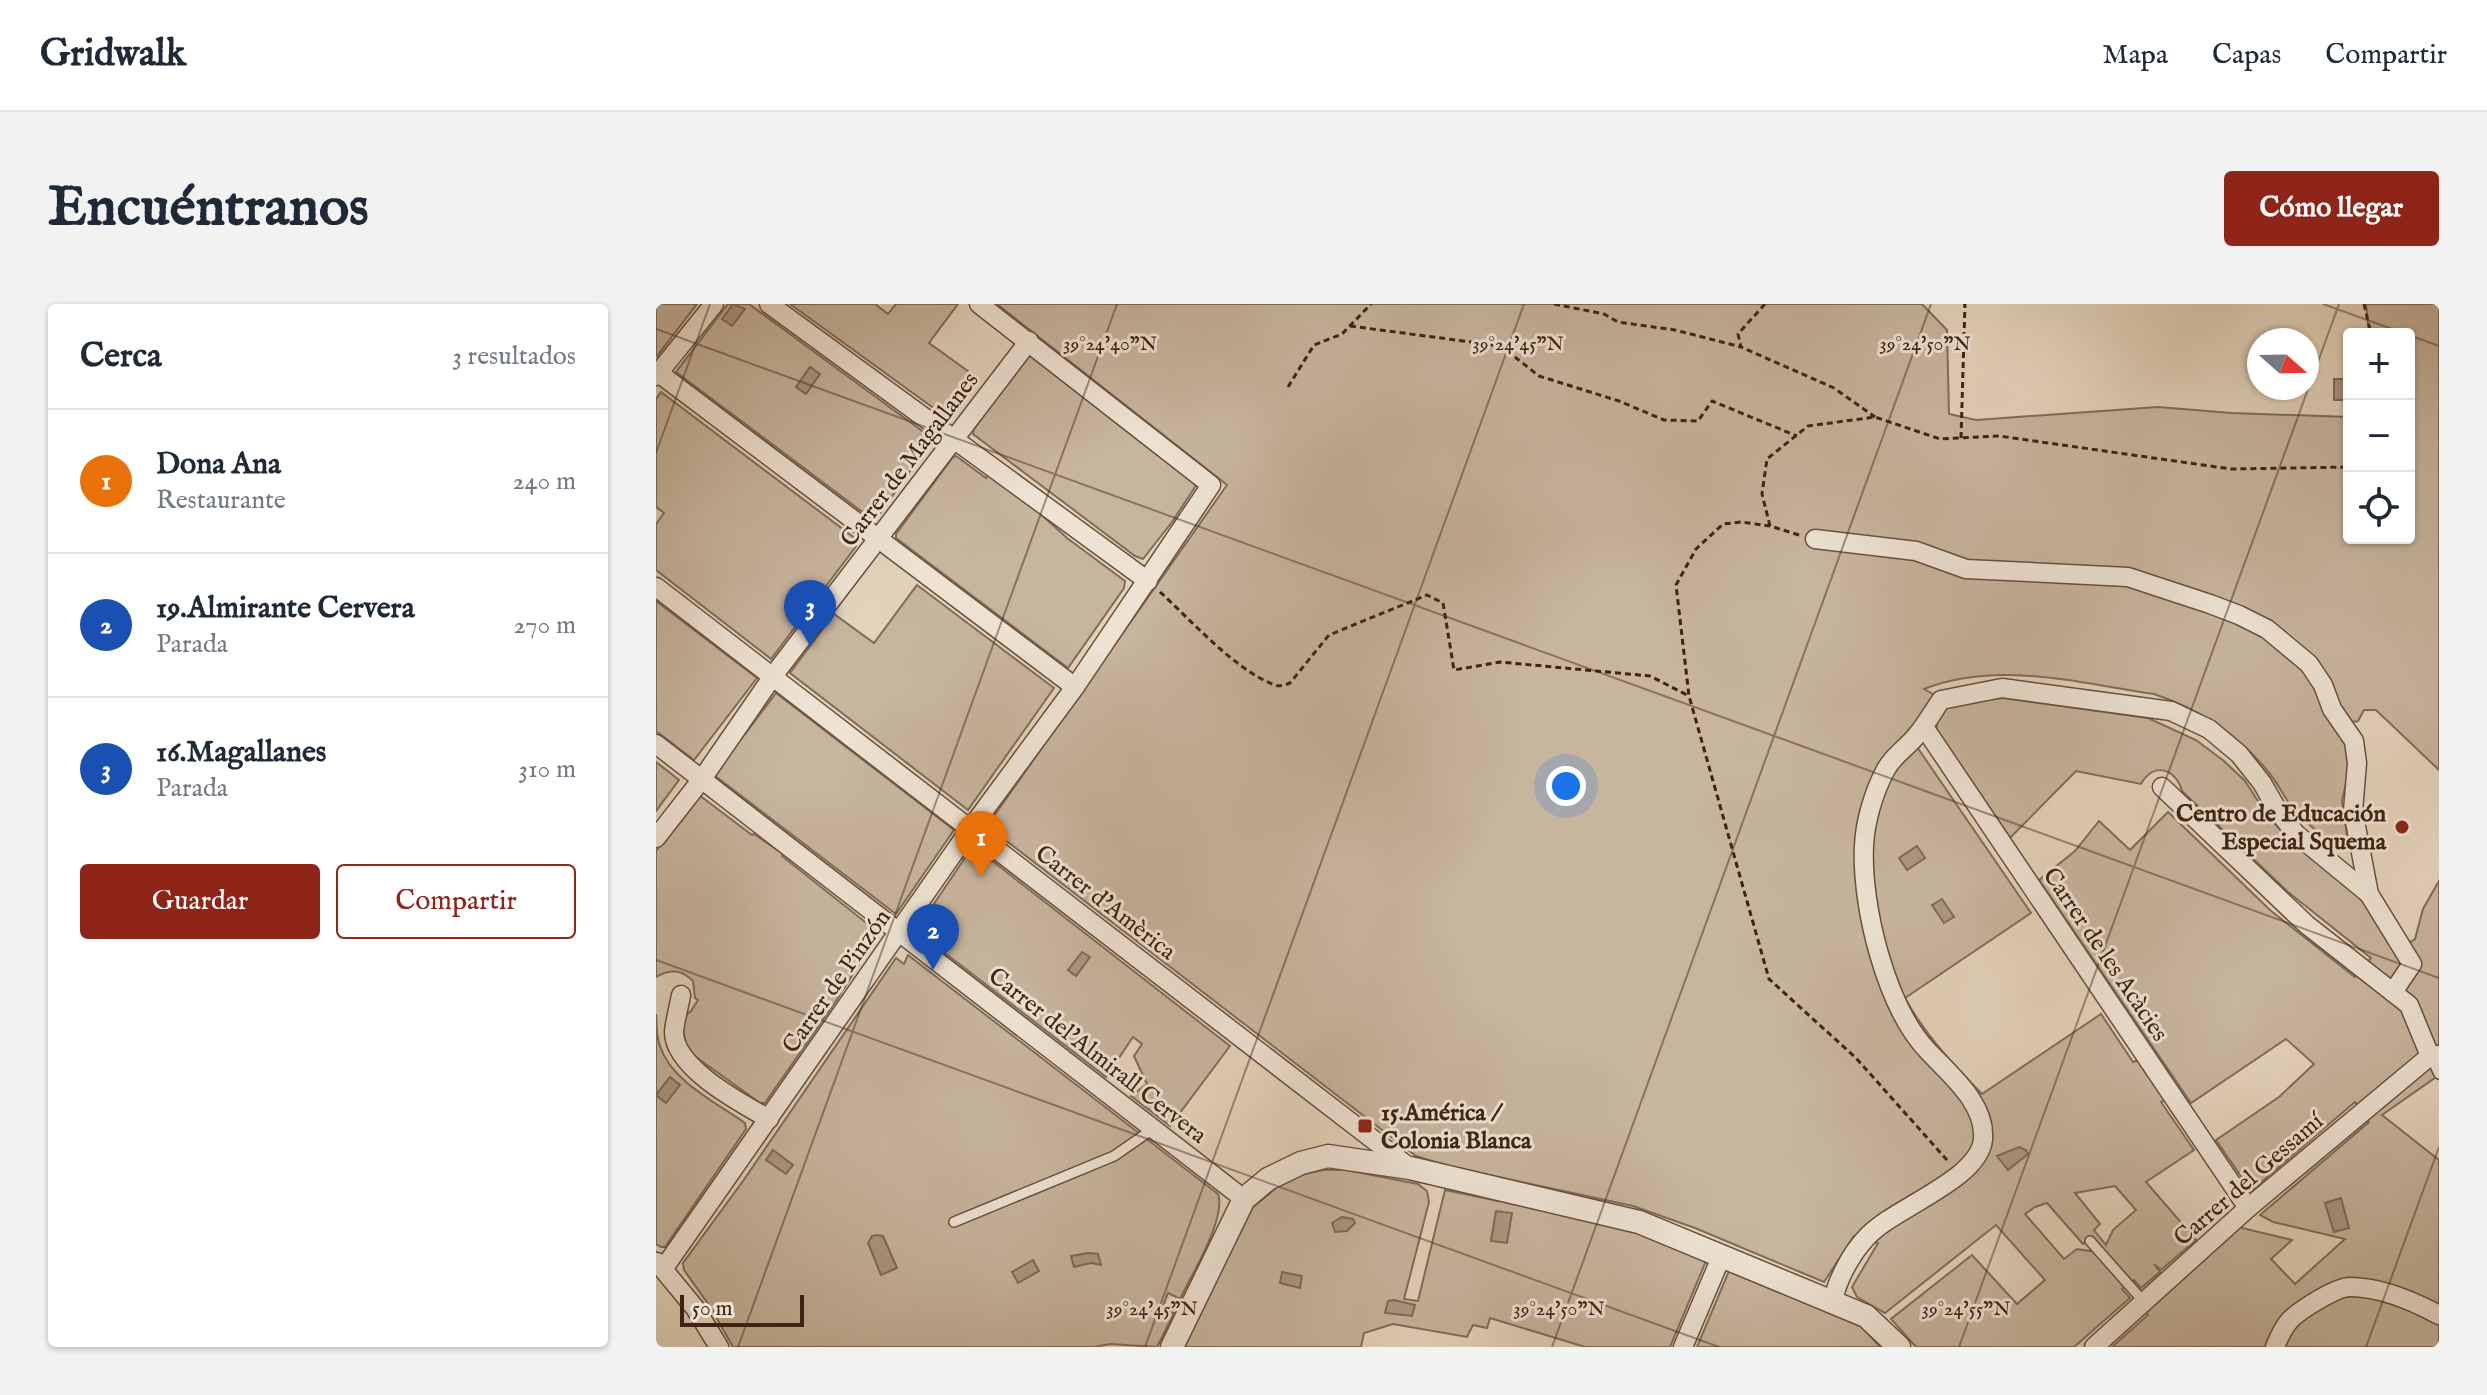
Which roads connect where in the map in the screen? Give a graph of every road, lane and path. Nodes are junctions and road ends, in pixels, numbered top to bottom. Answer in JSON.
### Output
{"nodes":[{"id":1,"x":714,"y":304,"type":"edge"},
{"id":2,"x":769,"y":304,"type":"edge"},
{"id":3,"x":979,"y":304,"type":"edge"},
{"id":4,"x":1371,"y":304,"type":"edge"},
{"id":5,"x":1554,"y":304,"type":"edge"},
{"id":6,"x":1765,"y":304,"type":"edge"},
{"id":7,"x":1963,"y":304,"type":"edge"},
{"id":8,"x":2364,"y":304,"type":"edge"},
{"id":9,"x":1350,"y":326,"type":"junction"},
{"id":10,"x":2370,"y":328,"type":"edge"},
{"id":11,"x":1029,"y":341,"type":"junction"},
{"id":12,"x":1741,"y":347,"type":"junction"},
{"id":13,"x":657,"y":373,"type":"edge"},
{"id":14,"x":1288,"y":387,"type":"dead end"},
{"id":15,"x":1875,"y":417,"type":"junction"},
{"id":16,"x":1797,"y":436,"type":"junction"},
{"id":17,"x":954,"y":438,"type":"junction"},
{"id":18,"x":1961,"y":438,"type":"junction"},
{"id":19,"x":2343,"y":467,"type":"edge"},
{"id":20,"x":1770,"y":526,"type":"junction"},
{"id":21,"x":880,"y":538,"type":"junction"},
{"id":22,"x":1815,"y":539,"type":"joint"},
{"id":23,"x":1154,"y":586,"type":"junction"},
{"id":24,"x":656,"y":587,"type":"edge"},
{"id":25,"x":773,"y":676,"type":"junction"},
{"id":26,"x":1075,"y":687,"type":"junction"},
{"id":27,"x":1689,"y":696,"type":"junction"},
{"id":28,"x":1924,"y":727,"type":"junction"},
{"id":29,"x":656,"y":744,"type":"edge"},
{"id":30,"x":702,"y":779,"type":"junction"},
{"id":31,"x":2162,"y":787,"type":"dead end"},
{"id":32,"x":971,"y":828,"type":"junction"},
{"id":33,"x":656,"y":838,"type":"edge"},
{"id":34,"x":2369,"y":894,"type":"junction"},
{"id":35,"x":900,"y":932,"type":"junction"},
{"id":36,"x":2393,"y":992,"type":"junction"},
{"id":37,"x":681,"y":995,"type":"dead end"},
{"id":38,"x":2435,"y":1056,"type":"edge"},
{"id":39,"x":2439,"y":1074,"type":"edge"},
{"id":40,"x":769,"y":1119,"type":"junction"},
{"id":41,"x":1153,"y":1129,"type":"junction"},
{"id":42,"x":1410,"y":1168,"type":"junction"},
{"id":43,"x":1960,"y":1175,"type":"junction"},
{"id":44,"x":1244,"y":1199,"type":"junction"},
{"id":45,"x":2248,"y":1208,"type":"junction"},
{"id":46,"x":954,"y":1222,"type":"dead end"},
{"id":47,"x":2090,"y":1241,"type":"dead end"},
{"id":48,"x":1722,"y":1255,"type":"junction"},
{"id":49,"x":660,"y":1265,"type":"edge"},
{"id":50,"x":1833,"y":1301,"type":"junction"},
{"id":51,"x":2144,"y":1302,"type":"junction"},
{"id":52,"x":2439,"y":1315,"type":"edge"},
{"id":53,"x":719,"y":1347,"type":"edge"},
{"id":54,"x":1172,"y":1347,"type":"edge"},
{"id":55,"x":1683,"y":1347,"type":"edge"},
{"id":56,"x":1899,"y":1347,"type":"edge"},
{"id":57,"x":2094,"y":1347,"type":"edge"},
{"id":58,"x":2275,"y":1347,"type":"edge"}],
"edges":[{"from":1,"to":13,"type":"street"},
{"from":2,"to":17,"type":"street"},
{"from":3,"to":11,"type":"street"},
{"from":4,"to":9,"type":"path"},
{"from":5,"to":12,"type":"path"},
{"from":6,"to":12,"type":"path"},
{"from":7,"to":18,"type":"path"},
{"from":8,"to":10,"type":"path"},
{"from":9,"to":14,"type":"path"},
{"from":9,"to":16,"type":"path"},
{"from":11,"to":17,"type":"street","name":"Carrer de Magallanes"},
{"from":11,"to":23,"type":"street","name":"Carrer de Pinzón"},
{"from":12,"to":15,"type":"path"},
{"from":13,"to":21,"type":"street"},
{"from":15,"to":16,"type":"path"},
{"from":15,"to":18,"type":"path"},
{"from":16,"to":20,"type":"path"},
{"from":17,"to":21,"type":"street","name":"Carrer de Magallanes"},
{"from":17,"to":23,"type":"street"},
{"from":18,"to":19,"type":"path"},
{"from":20,"to":22,"type":"path"},
{"from":20,"to":27,"type":"path"},
{"from":21,"to":25,"type":"street","name":"Carrer de Magallanes"},
{"from":21,"to":26,"type":"street"},
{"from":22,"to":34,"type":"street"},
{"from":23,"to":26,"type":"street","name":"Carrer de Pinzón"},
{"from":23,"to":27,"type":"path"},
{"from":24,"to":25,"type":"street","name":"Carrer d'Amèrica"},
{"from":25,"to":30,"type":"street","name":"Carrer de Magallanes"},
{"from":25,"to":32,"type":"street","name":"Carrer d'Amèrica"},
{"from":26,"to":32,"type":"street","name":"Carrer de Pinzón"},
{"from":27,"to":43,"type":"path"},
{"from":28,"to":34,"type":"street"},
{"from":28,"to":43,"type":"street"},
{"from":28,"to":45,"type":"street","name":"Carrer de les Acàcies"},
{"from":29,"to":30,"type":"street","name":"Carrer del'Almirall Cervera"},
{"from":30,"to":33,"type":"street","name":"Carrer de Magallanes"},
{"from":30,"to":35,"type":"street","name":"Carrer del'Almirall Cervera"},
{"from":31,"to":36,"type":"street"},
{"from":32,"to":35,"type":"street","name":"Carrer de Pinzón"},
{"from":32,"to":42,"type":"street","name":"Carrer d'Amèrica"},
{"from":34,"to":36,"type":"street"},
{"from":35,"to":40,"type":"street","name":"Carrer de Pinzón"},
{"from":35,"to":41,"type":"street","name":"Carrer del'Almirall Cervera"},
{"from":36,"to":38,"type":"street"},
{"from":37,"to":40,"type":"street"},
{"from":38,"to":39,"type":"lane"},
{"from":38,"to":45,"type":"street","name":"Carrer del Gessamí"},
{"from":40,"to":49,"type":"street","name":"Carrer de Pinzón"},
{"from":41,"to":44,"type":"street","name":"Carrer del'Almirall Cervera"},
{"from":41,"to":46,"type":"lane"},
{"from":42,"to":44,"type":"street"},
{"from":42,"to":48,"type":"street"},
{"from":43,"to":50,"type":"street"},
{"from":44,"to":54,"type":"street"},
{"from":45,"to":51,"type":"street","name":"Carrer del Gessamí"},
{"from":47,"to":51,"type":"lane"},
{"from":48,"to":50,"type":"street"},
{"from":48,"to":55,"type":"street"},
{"from":49,"to":53,"type":"street"},
{"from":50,"to":56,"type":"street"},
{"from":51,"to":57,"type":"street","name":"Carrer del Gessamí"},
{"from":52,"to":58,"type":"street"}]}
